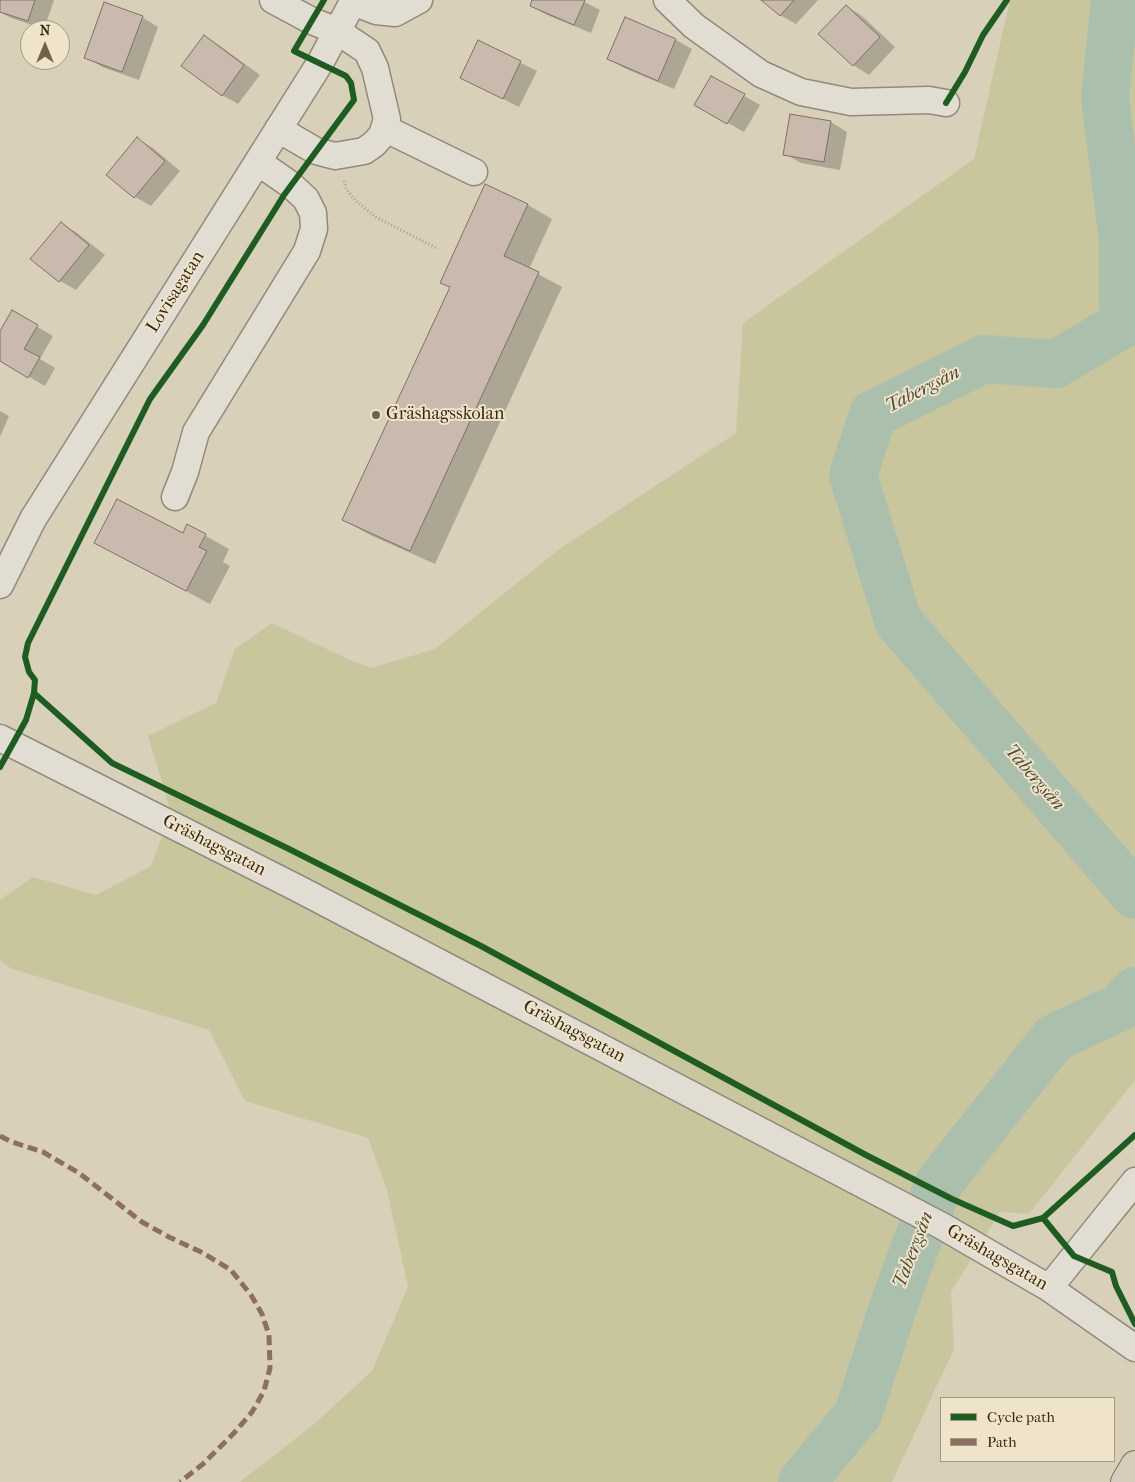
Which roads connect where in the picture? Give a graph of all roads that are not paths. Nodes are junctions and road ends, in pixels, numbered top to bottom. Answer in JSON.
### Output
{"nodes":[{"id":1,"x":273,"y":0,"type":"edge"},
{"id":2,"x":419,"y":0,"type":"edge"},
{"id":3,"x":667,"y":0,"type":"edge"},
{"id":4,"x":354,"y":1,"type":"edge"},
{"id":5,"x":336,"y":31,"type":"junction"},
{"id":6,"x":946,"y":103,"type":"dead end"},
{"id":7,"x":384,"y":128,"type":"junction"},
{"id":8,"x":278,"y":129,"type":"junction"},
{"id":9,"x":258,"y":162,"type":"junction"},
{"id":10,"x":474,"y":172,"type":"dead end"},
{"id":11,"x":175,"y":497,"type":"dead end"},
{"id":12,"x":0,"y":585,"type":"edge"},
{"id":13,"x":0,"y":738,"type":"edge"},
{"id":14,"x":1135,"y":1180,"type":"edge"},
{"id":15,"x":1049,"y":1288,"type":"junction"},
{"id":16,"x":1135,"y":1348,"type":"edge"},
{"id":17,"x":1135,"y":1465,"type":"edge"},
{"id":18,"x":1125,"y":1482,"type":"edge"}],
"edges":[{"from":1,"to":5,"type":"street"},
{"from":2,"to":4,"type":"street"},
{"from":3,"to":6,"type":"street"},
{"from":4,"to":5,"type":"street","name":"Lovisagatan"},
{"from":5,"to":7,"type":"street"},
{"from":5,"to":8,"type":"street","name":"Lovisagatan"},
{"from":7,"to":8,"type":"street"},
{"from":7,"to":10,"type":"street"},
{"from":8,"to":9,"type":"street","name":"Lovisagatan"},
{"from":9,"to":11,"type":"street"},
{"from":9,"to":12,"type":"street","name":"Lovisagatan"},
{"from":13,"to":15,"type":"street","name":"Gräshagsgatan"},
{"from":14,"to":15,"type":"street"},
{"from":15,"to":16,"type":"street","name":"Gräshagsgatan"},
{"from":17,"to":18,"type":"highway"}]}
